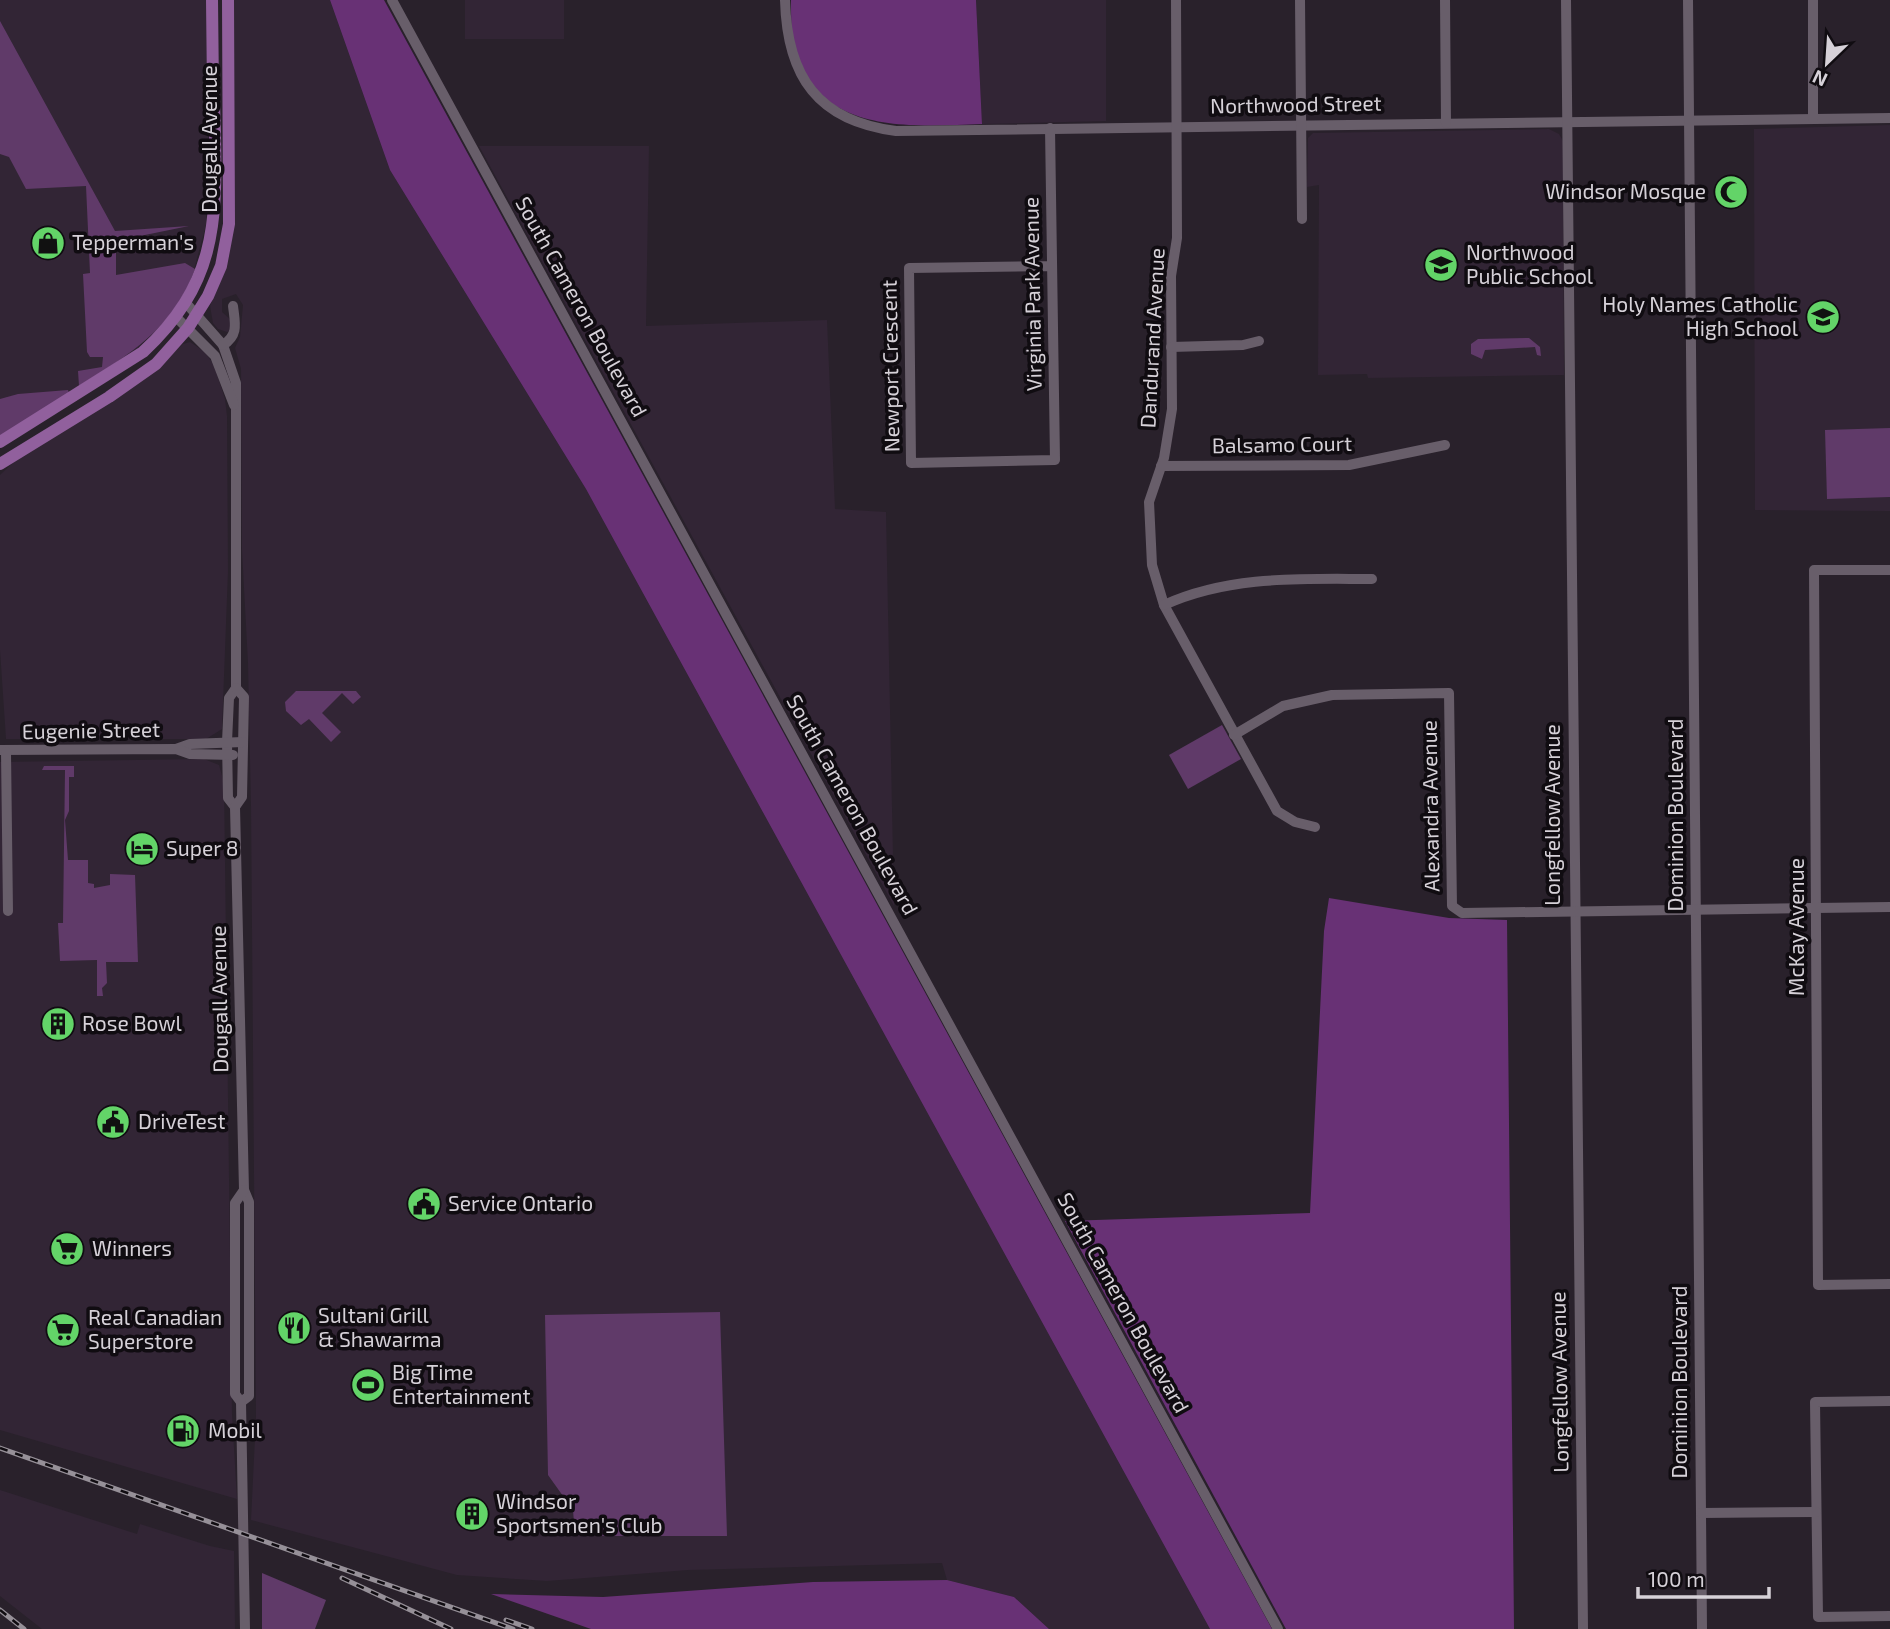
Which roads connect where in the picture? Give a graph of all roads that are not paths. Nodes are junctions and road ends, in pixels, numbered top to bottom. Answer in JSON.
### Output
{"nodes":[{"id":1,"x":212,"y":0,"type":"edge"},
{"id":2,"x":228,"y":0,"type":"edge"},
{"id":3,"x":391,"y":0,"type":"edge"},
{"id":4,"x":785,"y":0,"type":"edge"},
{"id":5,"x":1176,"y":0,"type":"edge"},
{"id":6,"x":1300,"y":0,"type":"edge"},
{"id":7,"x":1445,"y":0,"type":"edge"},
{"id":8,"x":1566,"y":0,"type":"edge"},
{"id":9,"x":1688,"y":0,"type":"edge"},
{"id":10,"x":1812,"y":0,"type":"edge"},
{"id":11,"x":1890,"y":118,"type":"edge"},
{"id":12,"x":1813,"y":119,"type":"junction"},
{"id":13,"x":1689,"y":120,"type":"junction"},
{"id":14,"x":1567,"y":121,"type":"junction"},
{"id":15,"x":1446,"y":123,"type":"junction"},
{"id":16,"x":1300,"y":124,"type":"junction"},
{"id":17,"x":1177,"y":126,"type":"junction"},
{"id":18,"x":1050,"y":128,"type":"junction"},
{"id":19,"x":1302,"y":219,"type":"dead end"},
{"id":20,"x":1052,"y":266,"type":"junction"},
{"id":21,"x":186,"y":303,"type":"junction"},
{"id":22,"x":233,"y":306,"type":"dead end"},
{"id":23,"x":197,"y":314,"type":"junction"},
{"id":24,"x":176,"y":317,"type":"junction"},
{"id":25,"x":188,"y":328,"type":"junction"},
{"id":26,"x":1259,"y":341,"type":"dead end"},
{"id":27,"x":223,"y":345,"type":"junction"},
{"id":28,"x":1171,"y":347,"type":"junction"},
{"id":29,"x":234,"y":405,"type":"junction"},
{"id":30,"x":0,"y":442,"type":"edge"},
{"id":31,"x":1445,"y":445,"type":"dead end"},
{"id":32,"x":1055,"y":460,"type":"joint"},
{"id":33,"x":0,"y":464,"type":"edge"},
{"id":34,"x":1161,"y":466,"type":"junction"},
{"id":35,"x":1890,"y":570,"type":"edge"},
{"id":36,"x":1372,"y":579,"type":"dead end"},
{"id":37,"x":1164,"y":605,"type":"junction"},
{"id":38,"x":236,"y":688,"type":"junction"},
{"id":39,"x":1234,"y":735,"type":"junction"},
{"id":40,"x":227,"y":742,"type":"junction"},
{"id":41,"x":243,"y":742,"type":"junction"},
{"id":42,"x":176,"y":749,"type":"junction"},
{"id":43,"x":2,"y":752,"type":"edge"},
{"id":44,"x":227,"y":755,"type":"junction"},
{"id":45,"x":243,"y":755,"type":"junction"},
{"id":46,"x":235,"y":807,"type":"junction"},
{"id":47,"x":1315,"y":827,"type":"dead end"},
{"id":48,"x":1890,"y":907,"type":"edge"},
{"id":49,"x":1696,"y":909,"type":"junction"},
{"id":50,"x":1816,"y":909,"type":"junction"},
{"id":51,"x":8,"y":911,"type":"dead end"},
{"id":52,"x":1573,"y":911,"type":"junction"},
{"id":53,"x":1890,"y":1284,"type":"edge"},
{"id":54,"x":1890,"y":1401,"type":"edge"},
{"id":55,"x":1816,"y":1512,"type":"junction"},
{"id":56,"x":1701,"y":1513,"type":"junction"},
{"id":57,"x":1890,"y":1616,"type":"edge"},
{"id":58,"x":245,"y":1629,"type":"edge"},
{"id":59,"x":1279,"y":1629,"type":"edge"},
{"id":60,"x":1583,"y":1629,"type":"edge"},
{"id":61,"x":1702,"y":1629,"type":"edge"}],
"edges":[{"from":1,"to":21,"type":"main road","name":"Dougall Avenue"},
{"from":2,"to":23,"type":"main road","name":"Dougall Avenue"},
{"from":3,"to":59,"type":"street","name":"South Cameron Boulevard"},
{"from":4,"to":18,"type":"street","name":"Northwood Street"},
{"from":5,"to":17,"type":"street","name":"Dandurand Avenue"},
{"from":6,"to":16,"type":"street"},
{"from":7,"to":15,"type":"street"},
{"from":8,"to":14,"type":"street","name":"Longfellow Avenue"},
{"from":9,"to":13,"type":"street","name":"Dominion Boulevard"},
{"from":10,"to":12,"type":"street"},
{"from":11,"to":12,"type":"street","name":"Northwood Street"},
{"from":12,"to":13,"type":"street","name":"Northwood Street"},
{"from":13,"to":14,"type":"street","name":"Northwood Street"},
{"from":13,"to":49,"type":"street","name":"Dominion Boulevard"},
{"from":14,"to":15,"type":"street","name":"Northwood Street"},
{"from":14,"to":52,"type":"street","name":"Longfellow Avenue"},
{"from":15,"to":16,"type":"street","name":"Northwood Street"},
{"from":16,"to":17,"type":"street","name":"Northwood Street"},
{"from":16,"to":19,"type":"street"},
{"from":17,"to":18,"type":"street","name":"Northwood Street"},
{"from":17,"to":28,"type":"street","name":"Dandurand Avenue"},
{"from":18,"to":20,"type":"street","name":"Virginia Park Avenue"},
{"from":20,"to":32,"type":"street","name":"Virginia Park Avenue"},
{"from":20,"to":32,"type":"street","name":"Newport Crescent"},
{"from":21,"to":23,"type":"street","name":"Dougall Avenue"},
{"from":21,"to":24,"type":"main road","name":"Dougall Avenue"},
{"from":22,"to":27,"type":"street"},
{"from":23,"to":25,"type":"main road","name":"Dougall Avenue"},
{"from":23,"to":27,"type":"street","name":"Dougall Avenue"},
{"from":24,"to":25,"type":"street","name":"Dougall Avenue"},
{"from":24,"to":30,"type":"main road"},
{"from":25,"to":29,"type":"street","name":"Dougall Avenue"},
{"from":25,"to":33,"type":"main road"},
{"from":26,"to":28,"type":"street"},
{"from":27,"to":29,"type":"street","name":"Dougall Avenue"},
{"from":28,"to":34,"type":"street","name":"Dandurand Avenue"},
{"from":29,"to":38,"type":"street","name":"Dougall Avenue"},
{"from":31,"to":34,"type":"street","name":"Balsamo Court"},
{"from":34,"to":37,"type":"street","name":"Dandurand Avenue"},
{"from":35,"to":50,"type":"street","name":"McKay Avenue"},
{"from":36,"to":37,"type":"street"},
{"from":37,"to":39,"type":"street","name":"Dandurand Avenue"},
{"from":38,"to":40,"type":"street","name":"Dougall Avenue"},
{"from":38,"to":41,"type":"street","name":"Dougall Avenue"},
{"from":39,"to":47,"type":"street","name":"Dandurand Avenue"},
{"from":39,"to":52,"type":"street","name":"Alexandra Avenue"},
{"from":40,"to":41,"type":"street","name":"Eugenie Street"},
{"from":40,"to":42,"type":"street","name":"Eugenie Street"},
{"from":40,"to":44,"type":"street","name":"Dougall Avenue"},
{"from":41,"to":45,"type":"street","name":"Dougall Avenue"},
{"from":42,"to":43,"type":"street","name":"Eugenie Street"},
{"from":42,"to":44,"type":"street","name":"Eugenie Street"},
{"from":43,"to":51,"type":"street"},
{"from":44,"to":45,"type":"street","name":"Eugenie Street"},
{"from":44,"to":46,"type":"street","name":"Dougall Avenue"},
{"from":45,"to":46,"type":"street","name":"Dougall Avenue"},
{"from":46,"to":58,"type":"street","name":"Dougall Avenue"},
{"from":48,"to":50,"type":"street"},
{"from":49,"to":50,"type":"street"},
{"from":49,"to":52,"type":"street"},
{"from":49,"to":56,"type":"street","name":"Dominion Boulevard"},
{"from":50,"to":53,"type":"street","name":"McKay Avenue"},
{"from":52,"to":60,"type":"street","name":"Longfellow Avenue"},
{"from":54,"to":55,"type":"street"},
{"from":55,"to":56,"type":"street"},
{"from":55,"to":57,"type":"street"},
{"from":56,"to":61,"type":"street","name":"Dominion Boulevard"}]}
